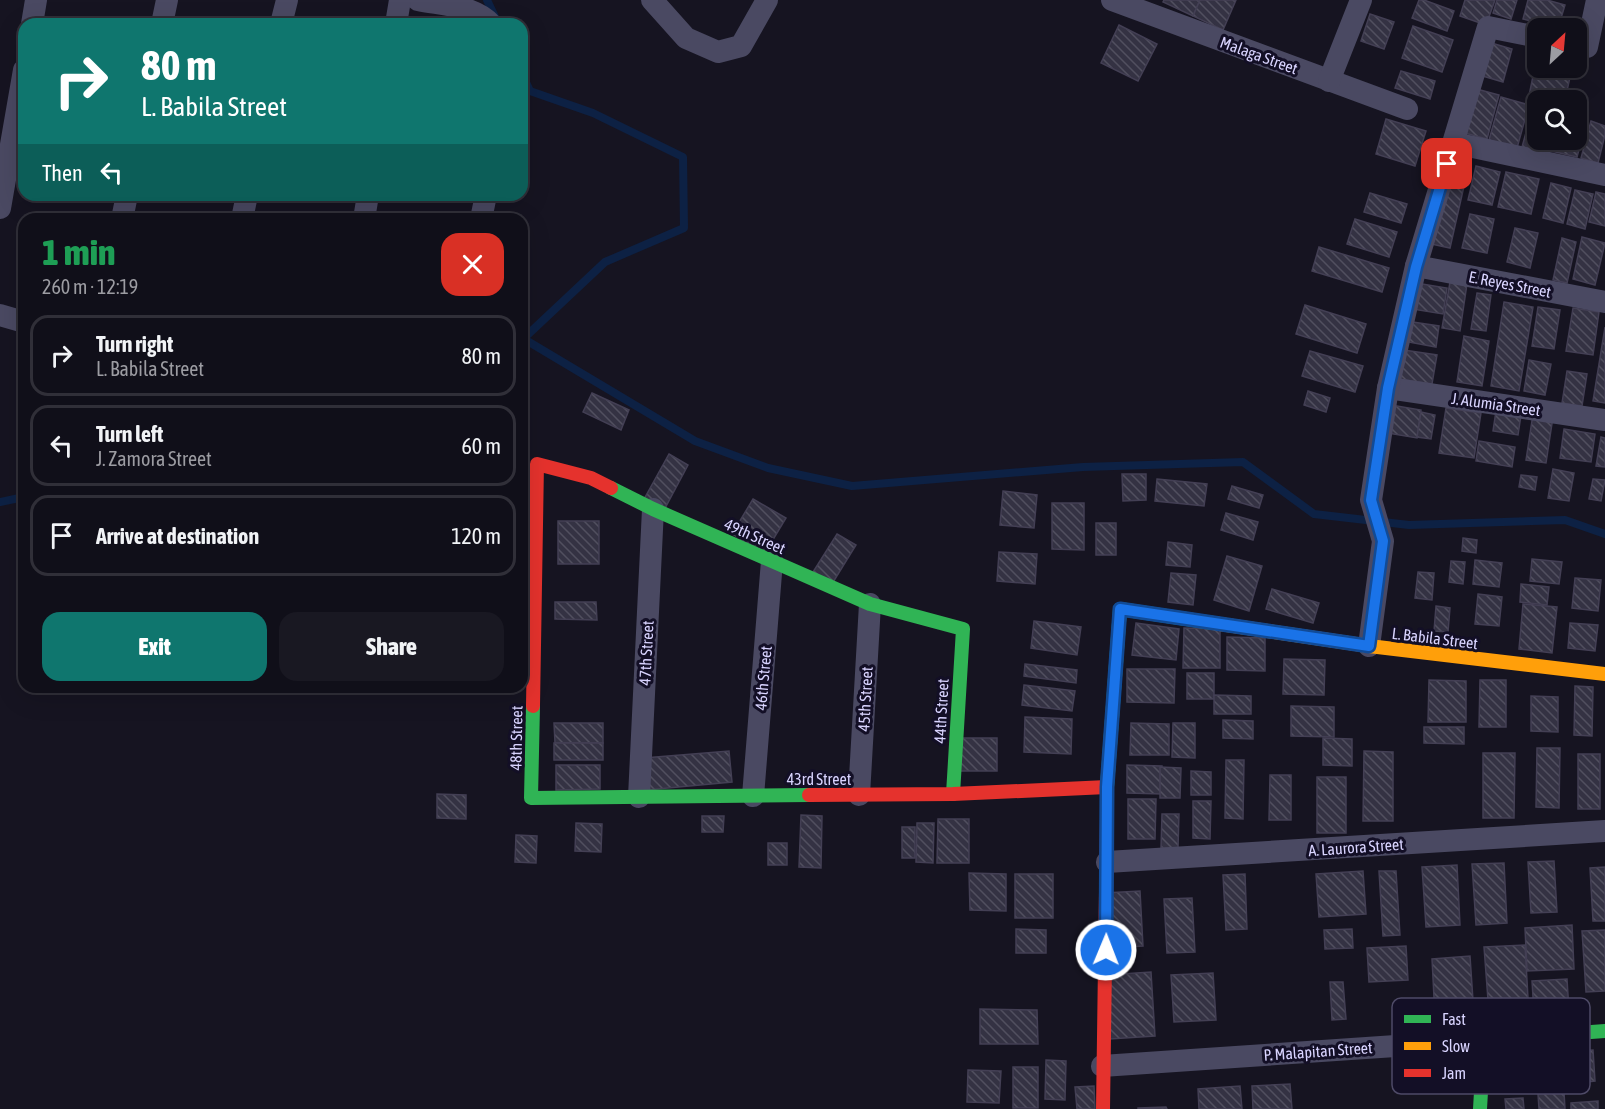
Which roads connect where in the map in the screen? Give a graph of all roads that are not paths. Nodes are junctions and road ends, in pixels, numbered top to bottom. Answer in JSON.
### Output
{"nodes":[{"id":1,"x":36,"y":0,"type":"edge"},
{"id":2,"x":167,"y":0,"type":"edge"},
{"id":3,"x":287,"y":0,"type":"edge"},
{"id":4,"x":400,"y":0,"type":"edge"},
{"id":5,"x":418,"y":0,"type":"edge"},
{"id":6,"x":652,"y":0,"type":"edge"},
{"id":7,"x":767,"y":0,"type":"edge"},
{"id":8,"x":1112,"y":0,"type":"edge"},
{"id":9,"x":1361,"y":0,"type":"edge"},
{"id":10,"x":1597,"y":0,"type":"edge"},
{"id":11,"x":33,"y":18,"type":"edge"},
{"id":12,"x":163,"y":18,"type":"edge"},
{"id":13,"x":283,"y":18,"type":"edge"},
{"id":14,"x":397,"y":18,"type":"edge"},
{"id":15,"x":485,"y":18,"type":"edge"},
{"id":16,"x":1527,"y":35,"type":"edge"},
{"id":17,"x":1590,"y":47,"type":"edge"},
{"id":18,"x":1329,"y":81,"type":"junction"},
{"id":19,"x":18,"y":104,"type":"edge"},
{"id":20,"x":1407,"y":109,"type":"dead end"},
{"id":21,"x":1454,"y":143,"type":"junction"},
{"id":22,"x":1605,"y":175,"type":"edge"},
{"id":23,"x":0,"y":207,"type":"edge"},
{"id":24,"x":1416,"y":267,"type":"junction"},
{"id":25,"x":1605,"y":302,"type":"edge"},
{"id":26,"x":0,"y":315,"type":"edge"},
{"id":27,"x":18,"y":320,"type":"edge"},
{"id":28,"x":1388,"y":388,"type":"junction"},
{"id":29,"x":1605,"y":420,"type":"edge"},
{"id":30,"x":537,"y":464,"type":"joint"},
{"id":31,"x":653,"y":509,"type":"junction"},
{"id":32,"x":772,"y":561,"type":"junction"},
{"id":33,"x":870,"y":604,"type":"junction"},
{"id":34,"x":963,"y":629,"type":"joint"},
{"id":35,"x":1369,"y":646,"type":"junction"},
{"id":36,"x":1605,"y":674,"type":"edge"},
{"id":37,"x":1107,"y":787,"type":"junction"},
{"id":38,"x":953,"y":794,"type":"junction"},
{"id":39,"x":859,"y":795,"type":"junction"},
{"id":40,"x":753,"y":796,"type":"junction"},
{"id":41,"x":639,"y":797,"type":"junction"},
{"id":42,"x":531,"y":798,"type":"joint"},
{"id":43,"x":1605,"y":831,"type":"edge"},
{"id":44,"x":1107,"y":862,"type":"junction"},
{"id":45,"x":1605,"y":1031,"type":"edge"},
{"id":46,"x":1590,"y":1032,"type":"edge"},
{"id":47,"x":1392,"y":1046,"type":"edge"},
{"id":48,"x":1102,"y":1066,"type":"junction"},
{"id":49,"x":1481,"y":1094,"type":"edge"},
{"id":50,"x":1103,"y":1109,"type":"edge"},
{"id":51,"x":1480,"y":1109,"type":"edge"}],
"edges":[{"from":1,"to":11,"type":"street"},
{"from":2,"to":12,"type":"street"},
{"from":3,"to":13,"type":"street"},
{"from":4,"to":14,"type":"street"},
{"from":5,"to":15,"type":"street"},
{"from":6,"to":7,"type":"street"},
{"from":8,"to":18,"type":"street","name":"Malaga Street"},
{"from":9,"to":18,"type":"street"},
{"from":10,"to":17,"type":"street"},
{"from":16,"to":21,"type":"street"},
{"from":18,"to":20,"type":"street","name":"Malaga Street"},
{"from":19,"to":23,"type":"street"},
{"from":21,"to":22,"type":"street"},
{"from":21,"to":24,"type":"street"},
{"from":24,"to":25,"type":"street","name":"E. Reyes Street"},
{"from":24,"to":28,"type":"street"},
{"from":26,"to":27,"type":"street"},
{"from":28,"to":29,"type":"street","name":"J. Alumia Street"},
{"from":28,"to":35,"type":"street"},
{"from":30,"to":31,"type":"street","name":"49th Street"},
{"from":30,"to":42,"type":"street","name":"48th Street"},
{"from":31,"to":32,"type":"street","name":"49th Street"},
{"from":31,"to":41,"type":"street","name":"47th Street"},
{"from":32,"to":33,"type":"street","name":"49th Street"},
{"from":32,"to":40,"type":"street","name":"46th Street"},
{"from":33,"to":34,"type":"street","name":"49th Street"},
{"from":33,"to":39,"type":"street","name":"45th Street"},
{"from":34,"to":38,"type":"street","name":"44th Street"},
{"from":35,"to":36,"type":"street","name":"L. Babila Street"},
{"from":35,"to":37,"type":"street","name":"L. Babila Street"},
{"from":37,"to":38,"type":"street","name":"43rd Street"},
{"from":37,"to":44,"type":"street"},
{"from":38,"to":39,"type":"street","name":"43rd Street"},
{"from":39,"to":40,"type":"street","name":"43rd Street"},
{"from":40,"to":41,"type":"street","name":"43rd Street"},
{"from":41,"to":42,"type":"street","name":"43rd Street"},
{"from":43,"to":44,"type":"street","name":"A. Laurora Street"},
{"from":44,"to":48,"type":"street"},
{"from":45,"to":46,"type":"street","name":"P. Malapitan Street"},
{"from":47,"to":48,"type":"street","name":"P. Malapitan Street"},
{"from":48,"to":50,"type":"street"},
{"from":49,"to":51,"type":"street"}]}
